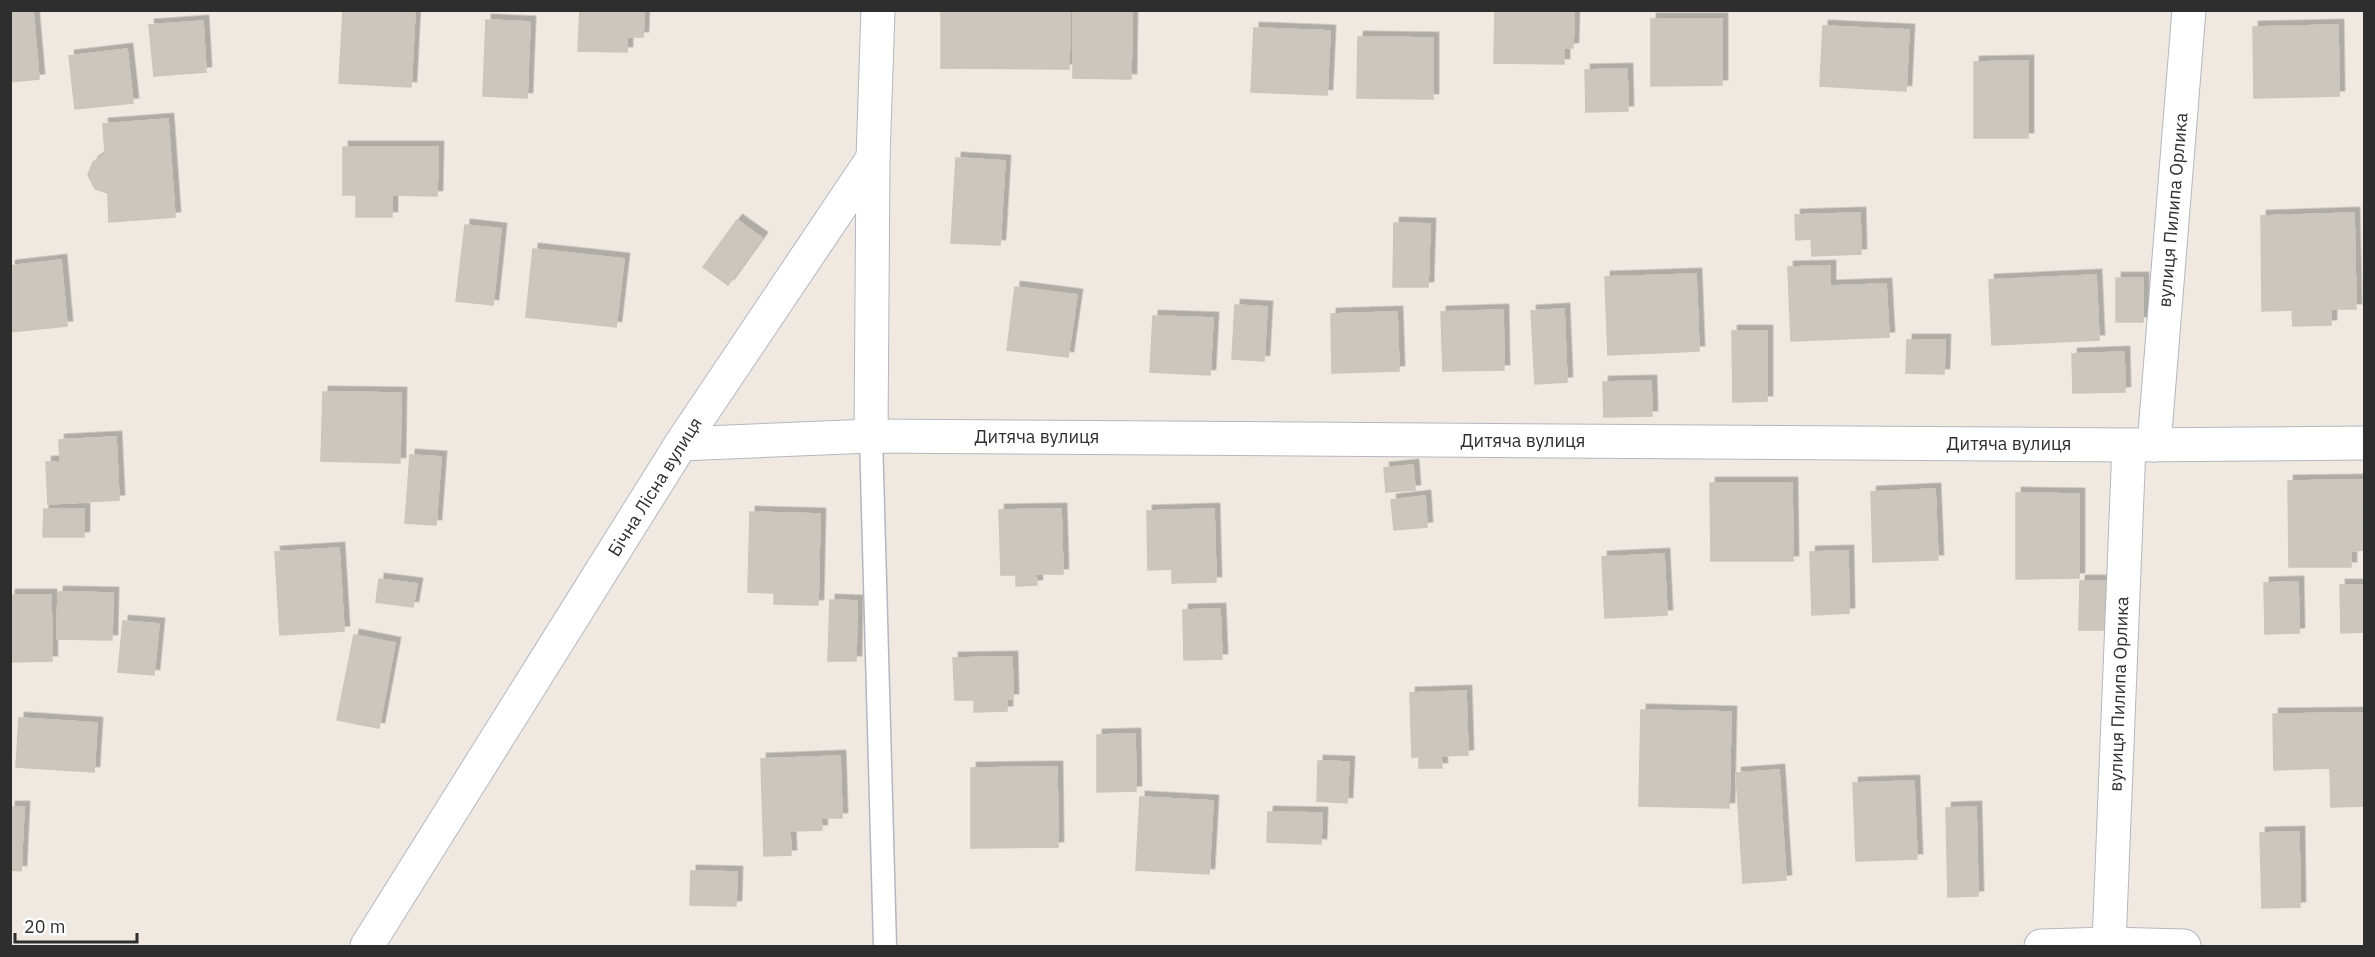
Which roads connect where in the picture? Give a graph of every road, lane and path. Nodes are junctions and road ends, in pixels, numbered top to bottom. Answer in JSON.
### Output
{"nodes":[{"id":1,"x":878,"y":10,"type":"edge"},
{"id":2,"x":2189,"y":10,"type":"edge"},
{"id":3,"x":873,"y":158,"type":"junction"},
{"id":4,"x":871,"y":436,"type":"junction"},
{"id":5,"x":2364,"y":443,"type":"edge"},
{"id":6,"x":681,"y":444,"type":"junction"},
{"id":7,"x":2142,"y":445,"type":"junction"},
{"id":8,"x":2109,"y":944,"type":"junction"},
{"id":9,"x":367,"y":946,"type":"edge"},
{"id":10,"x":885,"y":946,"type":"edge"},
{"id":11,"x":2041,"y":946,"type":"edge"},
{"id":12,"x":2184,"y":946,"type":"edge"}],
"edges":[{"from":1,"to":3,"type":"street"},
{"from":2,"to":7,"type":"street","name":"вулиця Пилипа Орлика"},
{"from":3,"to":4,"type":"street"},
{"from":3,"to":6,"type":"street","name":"Бічна Лісна вулиця"},
{"from":4,"to":6,"type":"street","name":"Дитяча вулиця"},
{"from":4,"to":7,"type":"street","name":"Дитяча вулиця"},
{"from":4,"to":10,"type":"lane"},
{"from":5,"to":7,"type":"street","name":"Дитяча вулиця"},
{"from":6,"to":9,"type":"street","name":"Бічна Лісна вулиця"},
{"from":7,"to":8,"type":"street","name":"вулиця Пилипа Орлика"},
{"from":8,"to":11,"type":"street"},
{"from":8,"to":12,"type":"street"}]}
